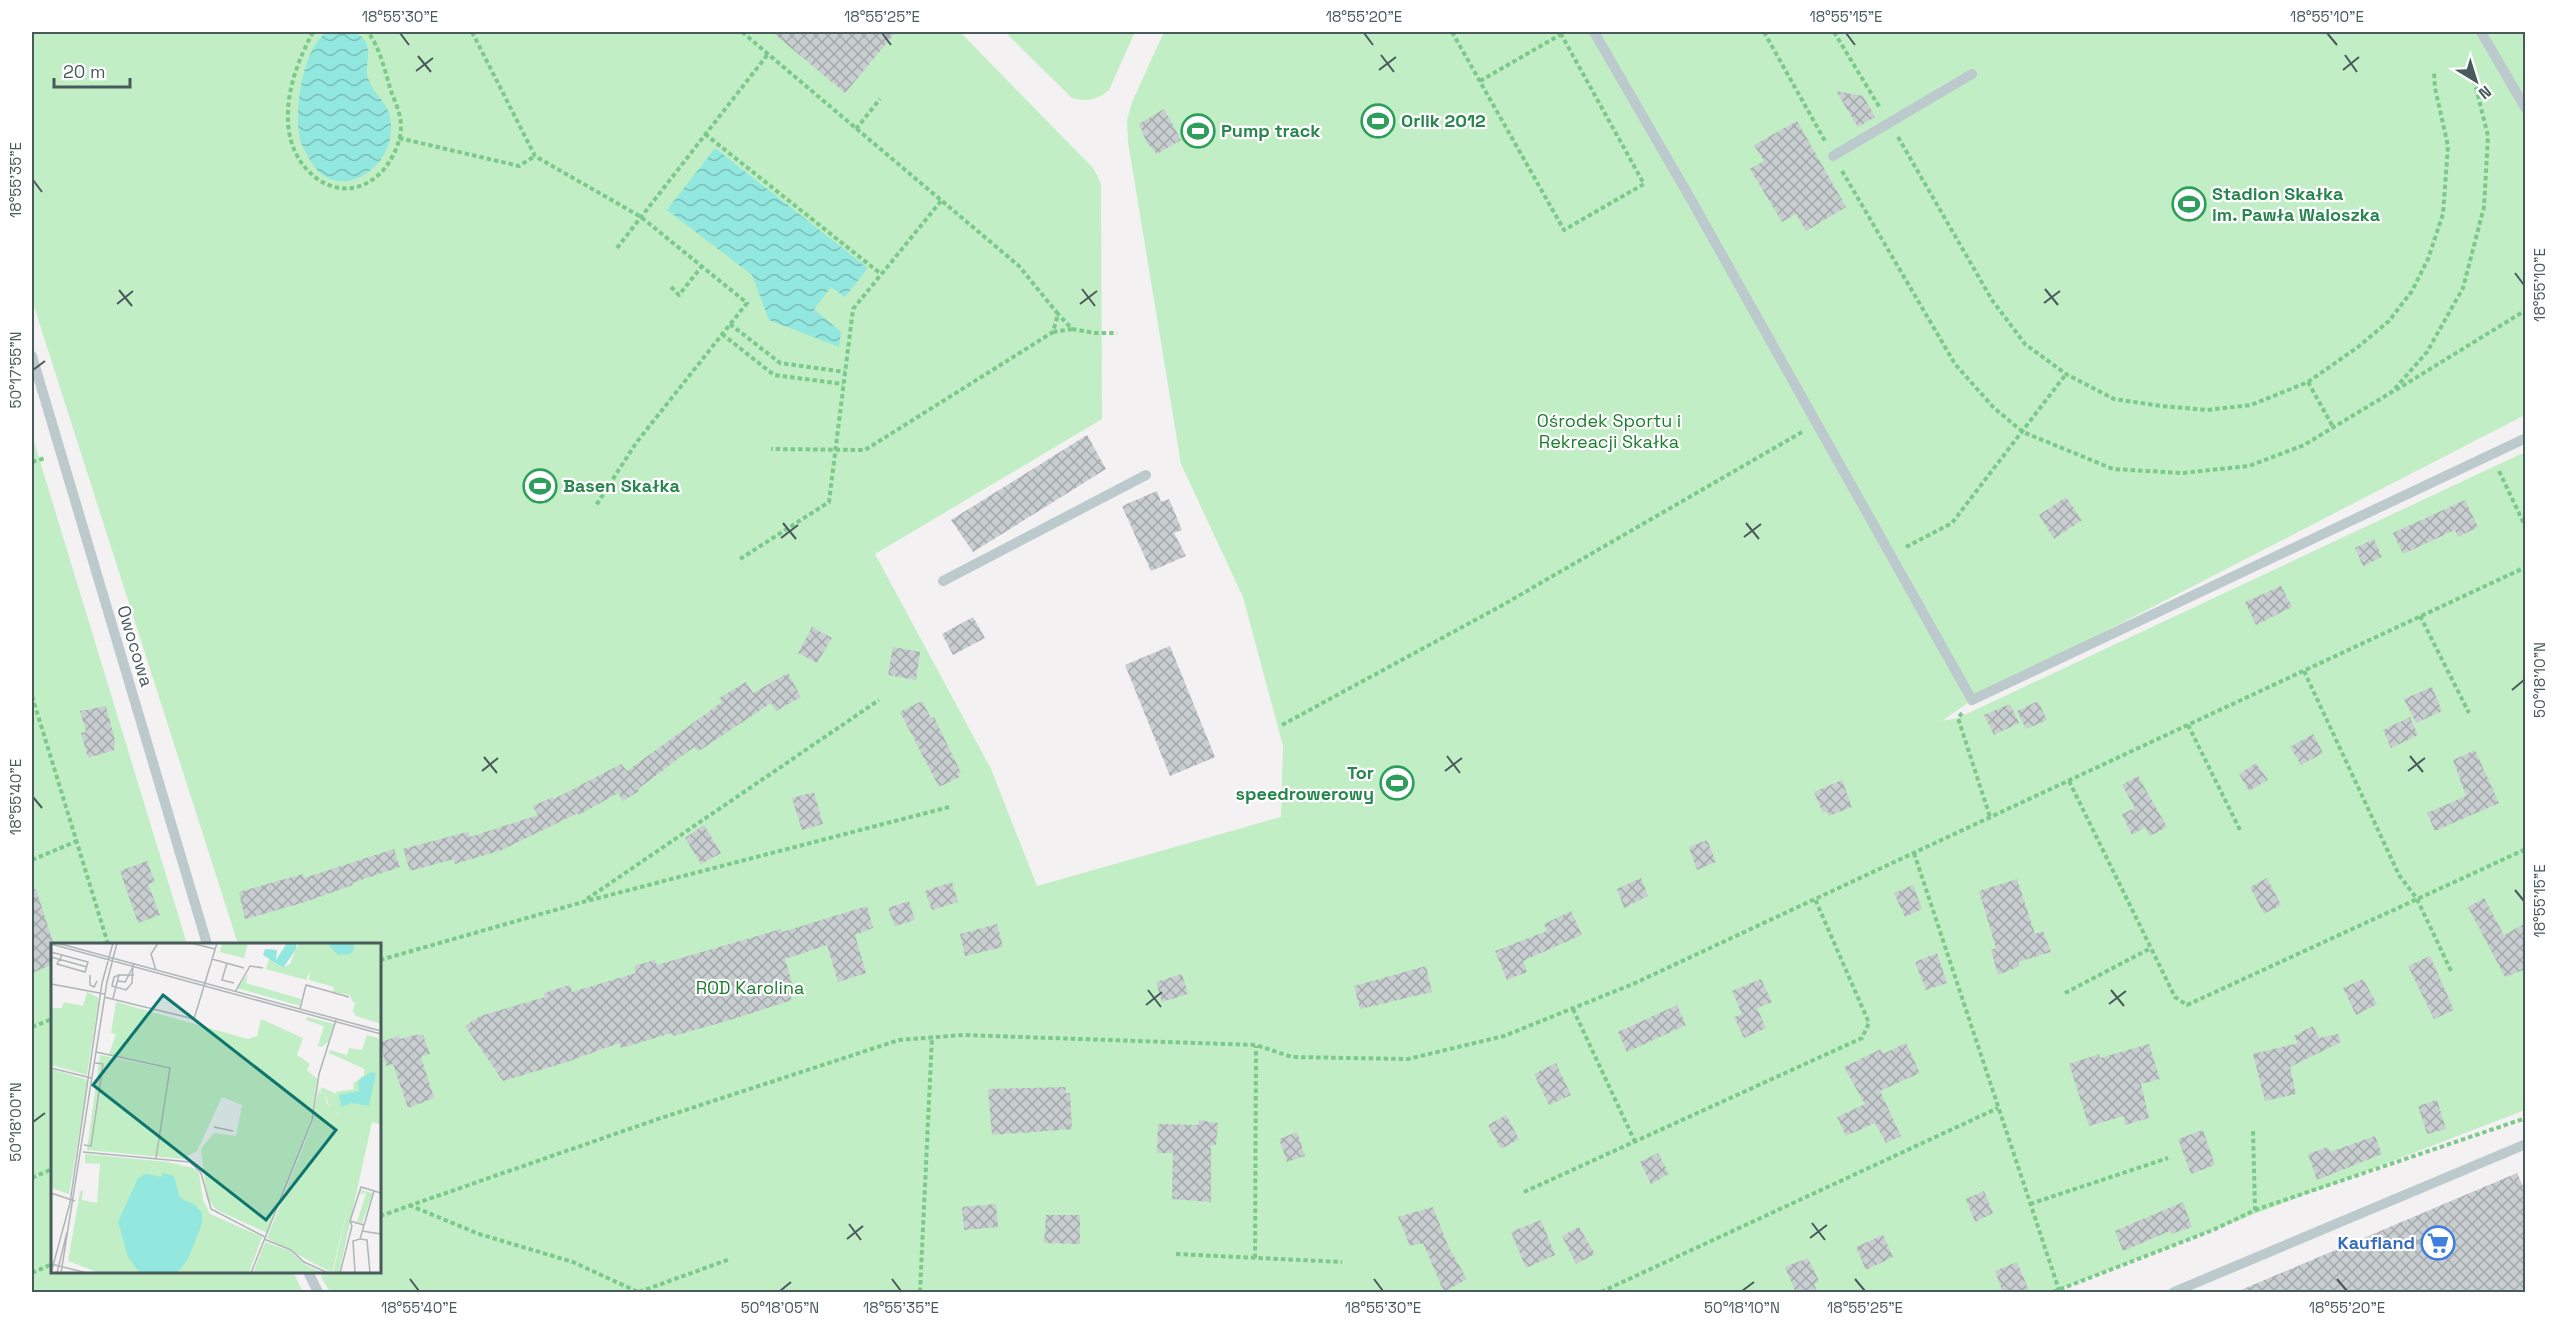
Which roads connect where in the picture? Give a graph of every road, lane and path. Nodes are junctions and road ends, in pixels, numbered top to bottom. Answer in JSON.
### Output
{"nodes":[{"id":1,"x":313,"y":32,"type":"edge"},
{"id":2,"x":368,"y":32,"type":"edge"},
{"id":3,"x":472,"y":32,"type":"edge"},
{"id":4,"x":742,"y":32,"type":"edge"},
{"id":5,"x":1452,"y":32,"type":"edge"},
{"id":6,"x":1594,"y":32,"type":"edge"},
{"id":7,"x":1764,"y":32,"type":"edge"},
{"id":8,"x":1834,"y":32,"type":"edge"},
{"id":9,"x":2481,"y":32,"type":"edge"},
{"id":10,"x":1563,"y":33,"type":"edge"},
{"id":11,"x":768,"y":54,"type":"junction"},
{"id":12,"x":2471,"y":68,"type":"dead end"},
{"id":13,"x":2434,"y":72,"type":"dead end"},
{"id":14,"x":1972,"y":75,"type":"dead end"},
{"id":15,"x":1480,"y":81,"type":"junction"},
{"id":16,"x":880,"y":99,"type":"dead end"},
{"id":17,"x":2526,"y":109,"type":"edge"},
{"id":18,"x":1884,"y":113,"type":"dead end"},
{"id":19,"x":856,"y":129,"type":"junction"},
{"id":20,"x":1895,"y":131,"type":"dead end"},
{"id":21,"x":705,"y":134,"type":"junction"},
{"id":22,"x":399,"y":138,"type":"junction"},
{"id":23,"x":535,"y":156,"type":"junction"},
{"id":24,"x":1833,"y":156,"type":"junction"},
{"id":25,"x":941,"y":201,"type":"junction"},
{"id":26,"x":641,"y":217,"type":"junction"},
{"id":27,"x":617,"y":248,"type":"dead end"},
{"id":28,"x":702,"y":266,"type":"junction"},
{"id":29,"x":881,"y":274,"type":"junction"},
{"id":30,"x":671,"y":287,"type":"dead end"},
{"id":31,"x":2526,"y":310,"type":"edge"},
{"id":32,"x":1058,"y":314,"type":"junction"},
{"id":33,"x":730,"y":324,"type":"junction"},
{"id":34,"x":1072,"y":328,"type":"junction"},
{"id":35,"x":1053,"y":332,"type":"junction"},
{"id":36,"x":1118,"y":333,"type":"dead end"},
{"id":37,"x":722,"y":334,"type":"junction"},
{"id":38,"x":32,"y":356,"type":"edge"},
{"id":39,"x":845,"y":372,"type":"junction"},
{"id":40,"x":2066,"y":374,"type":"junction"},
{"id":41,"x":2308,"y":382,"type":"junction"},
{"id":42,"x":843,"y":384,"type":"junction"},
{"id":43,"x":2392,"y":392,"type":"junction"},
{"id":44,"x":1816,"y":424,"type":"junction"},
{"id":45,"x":2334,"y":427,"type":"junction"},
{"id":46,"x":2023,"y":432,"type":"junction"},
{"id":47,"x":2526,"y":438,"type":"edge"},
{"id":48,"x":771,"y":449,"type":"dead end"},
{"id":49,"x":836,"y":450,"type":"junction"},
{"id":50,"x":2491,"y":454,"type":"junction"},
{"id":51,"x":1146,"y":475,"type":"dead end"},
{"id":52,"x":595,"y":507,"type":"dead end"},
{"id":53,"x":2526,"y":528,"type":"edge"},
{"id":54,"x":1891,"y":555,"type":"junction"},
{"id":55,"x":740,"y":559,"type":"dead end"},
{"id":56,"x":2526,"y":567,"type":"edge"},
{"id":57,"x":943,"y":581,"type":"dead end"},
{"id":58,"x":2420,"y":616,"type":"junction"},
{"id":59,"x":2304,"y":671,"type":"junction"},
{"id":60,"x":32,"y":696,"type":"edge"},
{"id":61,"x":879,"y":700,"type":"dead end"},
{"id":62,"x":1972,"y":700,"type":"junction"},
{"id":63,"x":2469,"y":713,"type":"dead end"},
{"id":64,"x":1282,"y":725,"type":"dead end"},
{"id":65,"x":2188,"y":725,"type":"junction"},
{"id":66,"x":2069,"y":781,"type":"junction"},
{"id":67,"x":949,"y":807,"type":"dead end"},
{"id":68,"x":1990,"y":818,"type":"junction"},
{"id":69,"x":2241,"y":832,"type":"dead end"},
{"id":70,"x":77,"y":841,"type":"junction"},
{"id":71,"x":2526,"y":849,"type":"edge"},
{"id":72,"x":1914,"y":853,"type":"junction"},
{"id":73,"x":32,"y":860,"type":"edge"},
{"id":74,"x":2417,"y":899,"type":"junction"},
{"id":75,"x":1815,"y":900,"type":"junction"},
{"id":76,"x":583,"y":902,"type":"junction"},
{"id":77,"x":107,"y":943,"type":"edge"},
{"id":78,"x":206,"y":943,"type":"edge"},
{"id":79,"x":2151,"y":948,"type":"junction"},
{"id":80,"x":381,"y":960,"type":"edge"},
{"id":81,"x":2451,"y":973,"type":"dead end"},
{"id":82,"x":2065,"y":993,"type":"dead end"},
{"id":83,"x":1573,"y":1009,"type":"junction"},
{"id":84,"x":51,"y":1019,"type":"edge"},
{"id":85,"x":32,"y":1027,"type":"edge"},
{"id":86,"x":932,"y":1037,"type":"junction"},
{"id":87,"x":1256,"y":1045,"type":"junction"},
{"id":88,"x":1998,"y":1108,"type":"junction"},
{"id":89,"x":2526,"y":1118,"type":"edge"},
{"id":90,"x":2253,"y":1129,"type":"dead end"},
{"id":91,"x":1635,"y":1142,"type":"junction"},
{"id":92,"x":2526,"y":1144,"type":"edge"},
{"id":93,"x":2168,"y":1158,"type":"dead end"},
{"id":94,"x":51,"y":1169,"type":"edge"},
{"id":95,"x":32,"y":1178,"type":"edge"},
{"id":96,"x":1524,"y":1192,"type":"dead end"},
{"id":97,"x":2030,"y":1204,"type":"junction"},
{"id":98,"x":410,"y":1205,"type":"junction"},
{"id":99,"x":2255,"y":1210,"type":"junction"},
{"id":100,"x":381,"y":1216,"type":"edge"},
{"id":101,"x":1176,"y":1254,"type":"dead end"},
{"id":102,"x":1255,"y":1258,"type":"junction"},
{"id":103,"x":730,"y":1259,"type":"dead end"},
{"id":104,"x":1341,"y":1262,"type":"dead end"},
{"id":105,"x":51,"y":1264,"type":"edge"},
{"id":106,"x":32,"y":1273,"type":"edge"},
{"id":107,"x":308,"y":1273,"type":"edge"},
{"id":108,"x":2059,"y":1290,"type":"junction"},
{"id":109,"x":639,"y":1292,"type":"edge"},
{"id":110,"x":318,"y":1293,"type":"edge"},
{"id":111,"x":920,"y":1293,"type":"edge"},
{"id":112,"x":1601,"y":1293,"type":"edge"},
{"id":113,"x":2053,"y":1293,"type":"edge"},
{"id":114,"x":2174,"y":1293,"type":"edge"}],
"edges":[{"from":1,"to":22,"type":"path"},
{"from":2,"to":22,"type":"path"},
{"from":3,"to":23,"type":"path"},
{"from":4,"to":11,"type":"path"},
{"from":5,"to":15,"type":"path"},
{"from":6,"to":44,"type":"lane"},
{"from":7,"to":24,"type":"path"},
{"from":8,"to":18,"type":"path"},
{"from":9,"to":17,"type":"lane"},
{"from":10,"to":15,"type":"path"},
{"from":10,"to":15,"type":"path"},
{"from":11,"to":19,"type":"path"},
{"from":11,"to":21,"type":"path"},
{"from":12,"to":43,"type":"path"},
{"from":13,"to":41,"type":"path"},
{"from":14,"to":24,"type":"lane"},
{"from":16,"to":19,"type":"path"},
{"from":19,"to":25,"type":"path"},
{"from":20,"to":40,"type":"path"},
{"from":21,"to":26,"type":"path"},
{"from":21,"to":29,"type":"path"},
{"from":22,"to":23,"type":"path"},
{"from":23,"to":26,"type":"path"},
{"from":24,"to":46,"type":"path"},
{"from":25,"to":29,"type":"path"},
{"from":25,"to":32,"type":"path"},
{"from":26,"to":27,"type":"path"},
{"from":26,"to":28,"type":"path"},
{"from":28,"to":30,"type":"path"},
{"from":28,"to":33,"type":"path"},
{"from":29,"to":39,"type":"path"},
{"from":31,"to":43,"type":"path"},
{"from":32,"to":34,"type":"path"},
{"from":32,"to":35,"type":"path"},
{"from":33,"to":37,"type":"path"},
{"from":33,"to":39,"type":"path"},
{"from":34,"to":35,"type":"path"},
{"from":34,"to":36,"type":"path"},
{"from":35,"to":49,"type":"path"},
{"from":37,"to":42,"type":"path"},
{"from":37,"to":52,"type":"path"},
{"from":38,"to":78,"type":"lane","name":"Owocowa"},
{"from":39,"to":42,"type":"path"},
{"from":40,"to":41,"type":"path"},
{"from":40,"to":46,"type":"path"},
{"from":41,"to":45,"type":"path"},
{"from":42,"to":49,"type":"path"},
{"from":43,"to":45,"type":"path"},
{"from":44,"to":54,"type":"lane"},
{"from":44,"to":64,"type":"path"},
{"from":45,"to":46,"type":"path"},
{"from":46,"to":54,"type":"path"},
{"from":47,"to":50,"type":"lane"},
{"from":48,"to":49,"type":"path"},
{"from":49,"to":55,"type":"path"},
{"from":50,"to":53,"type":"path"},
{"from":50,"to":62,"type":"lane"},
{"from":51,"to":57,"type":"lane"},
{"from":54,"to":62,"type":"lane"},
{"from":56,"to":58,"type":"path"},
{"from":58,"to":59,"type":"path"},
{"from":58,"to":63,"type":"path"},
{"from":59,"to":65,"type":"path"},
{"from":59,"to":74,"type":"path"},
{"from":60,"to":70,"type":"path"},
{"from":61,"to":76,"type":"path"},
{"from":62,"to":68,"type":"path"},
{"from":65,"to":66,"type":"path"},
{"from":65,"to":69,"type":"path"},
{"from":66,"to":68,"type":"path"},
{"from":66,"to":79,"type":"path"},
{"from":67,"to":76,"type":"path"},
{"from":68,"to":72,"type":"path"},
{"from":70,"to":73,"type":"path"},
{"from":70,"to":77,"type":"path"},
{"from":71,"to":74,"type":"path"},
{"from":72,"to":75,"type":"path"},
{"from":72,"to":88,"type":"path"},
{"from":74,"to":79,"type":"path"},
{"from":74,"to":81,"type":"path"},
{"from":75,"to":83,"type":"path"},
{"from":75,"to":91,"type":"path"},
{"from":76,"to":80,"type":"path"},
{"from":79,"to":82,"type":"path"},
{"from":83,"to":87,"type":"path"},
{"from":83,"to":91,"type":"path"},
{"from":84,"to":85,"type":"path"},
{"from":86,"to":87,"type":"path"},
{"from":86,"to":98,"type":"path"},
{"from":86,"to":111,"type":"path"},
{"from":87,"to":102,"type":"path"},
{"from":88,"to":97,"type":"path"},
{"from":88,"to":112,"type":"path"},
{"from":89,"to":99,"type":"path"},
{"from":90,"to":99,"type":"path"},
{"from":91,"to":96,"type":"path"},
{"from":92,"to":114,"type":"lane"},
{"from":93,"to":97,"type":"path"},
{"from":94,"to":95,"type":"path"},
{"from":97,"to":108,"type":"path"},
{"from":98,"to":100,"type":"path"},
{"from":98,"to":109,"type":"path"},
{"from":99,"to":108,"type":"path"},
{"from":101,"to":102,"type":"path"},
{"from":102,"to":104,"type":"path"},
{"from":103,"to":109,"type":"path"},
{"from":105,"to":106,"type":"path"},
{"from":107,"to":110,"type":"lane"},
{"from":108,"to":113,"type":"path"}]}
